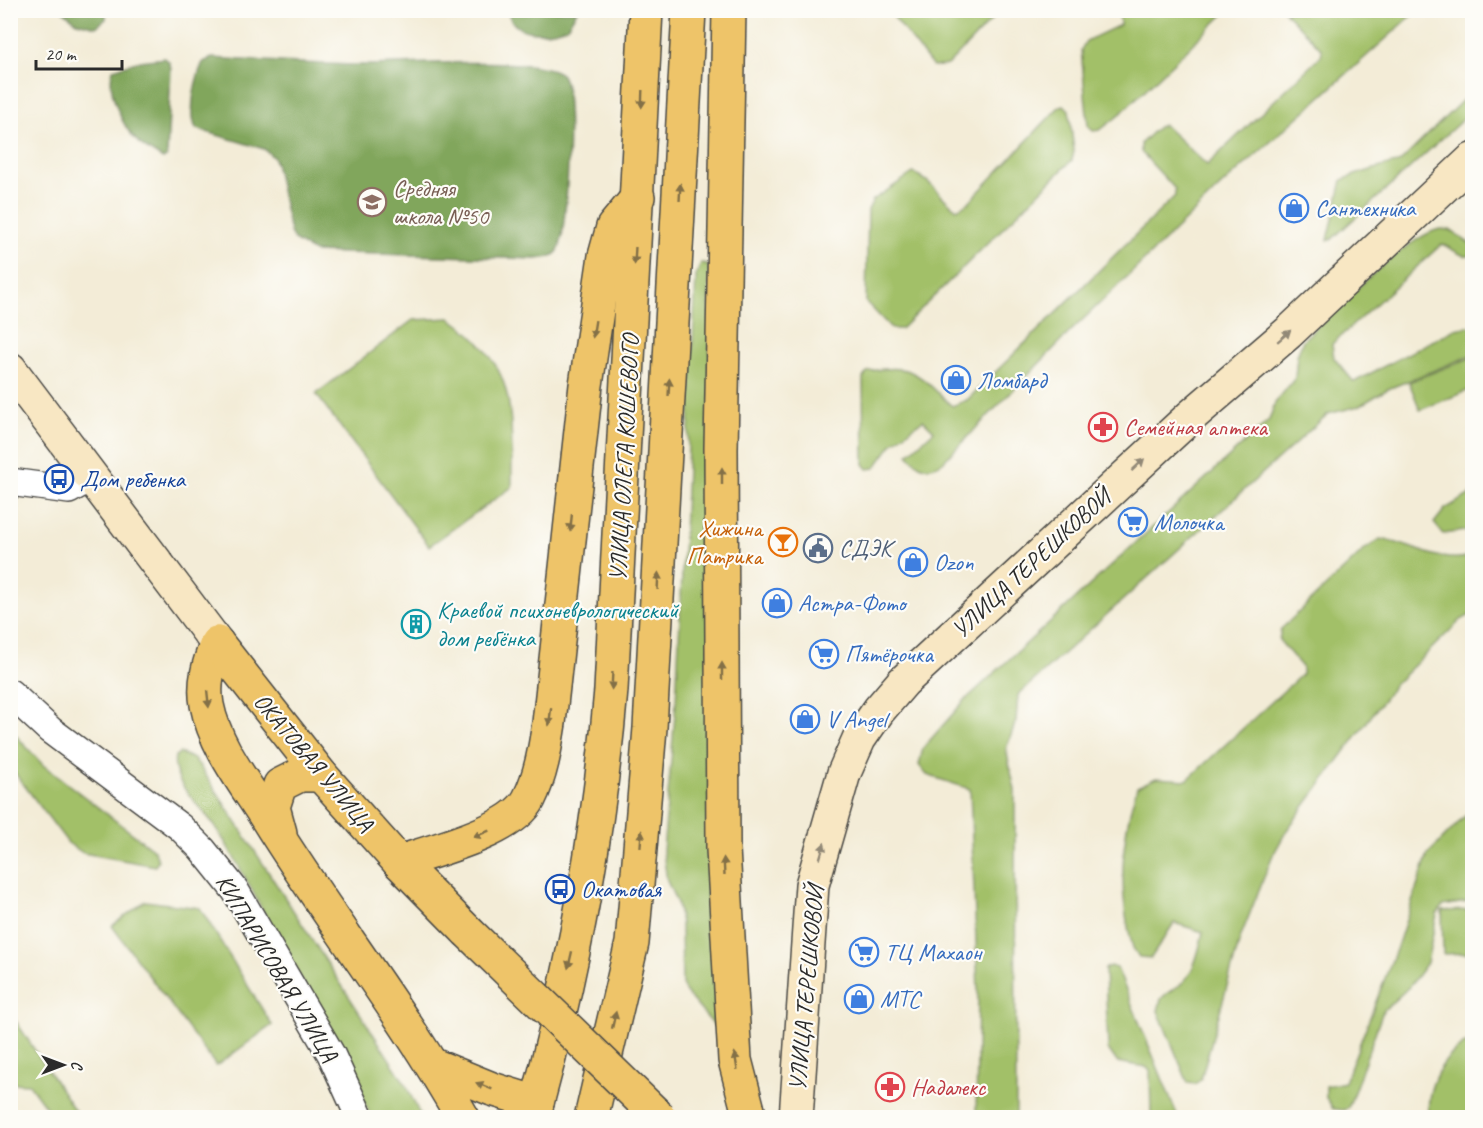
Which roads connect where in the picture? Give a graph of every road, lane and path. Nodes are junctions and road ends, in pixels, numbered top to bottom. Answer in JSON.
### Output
{"nodes":[{"id":1,"x":646,"y":10,"type":"edge"},
{"id":2,"x":689,"y":10,"type":"edge"},
{"id":3,"x":729,"y":10,"type":"edge"},
{"id":4,"x":1473,"y":160,"type":"edge"},
{"id":5,"x":638,"y":197,"type":"junction"},
{"id":6,"x":10,"y":369,"type":"edge"},
{"id":7,"x":92,"y":477,"type":"junction"},
{"id":8,"x":10,"y":482,"type":"edge"},
{"id":9,"x":217,"y":643,"type":"junction"},
{"id":10,"x":10,"y":693,"type":"edge"},
{"id":11,"x":321,"y":775,"type":"junction"},
{"id":12,"x":284,"y":846,"type":"junction"},
{"id":13,"x":399,"y":862,"type":"junction"},
{"id":14,"x":433,"y":1065,"type":"junction"},
{"id":15,"x":535,"y":1110,"type":"edge"},
{"id":16,"x":360,"y":1118,"type":"edge"},
{"id":17,"x":463,"y":1118,"type":"edge"},
{"id":18,"x":591,"y":1118,"type":"edge"},
{"id":19,"x":660,"y":1118,"type":"edge"},
{"id":20,"x":750,"y":1118,"type":"edge"},
{"id":21,"x":796,"y":1118,"type":"edge"}],
"edges":[{"from":1,"to":5,"type":"main road","name":"УЛИЦА ОЛЕГА КОШЕВОГО","one_way":true},
{"from":18,"to":2,"type":"main road","name":"УЛИЦА ОЛЕГА КОШЕВОГО","one_way":true},
{"from":20,"to":3,"type":"main road","one_way":true},
{"from":21,"to":4,"type":"main road","name":"УЛИЦА ТЕРЕШКОВОЙ","one_way":true},
{"from":5,"to":13,"type":"main road","one_way":true},
{"from":5,"to":15,"type":"main road","name":"УЛИЦА ОЛЕГА КОШЕВОГО","one_way":true},
{"from":6,"to":7,"type":"main road","name":"ОКАТОВАЯ УЛИЦА"},
{"from":7,"to":8,"type":"street"},
{"from":7,"to":9,"type":"main road","name":"ОКАТОВАЯ УЛИЦА"},
{"from":9,"to":11,"type":"main road","name":"ОКАТОВАЯ УЛИЦА"},
{"from":9,"to":12,"type":"main road","one_way":true},
{"from":10,"to":16,"type":"street","name":"КИПАРИСОВАЯ УЛИЦА"},
{"from":11,"to":12,"type":"main road"},
{"from":11,"to":13,"type":"main road","name":"ОКАТОВАЯ УЛИЦА"},
{"from":12,"to":14,"type":"main road"},
{"from":13,"to":19,"type":"main road","name":"ОКАТОВАЯ УЛИЦА","bridge":true},
{"from":15,"to":14,"type":"main road","one_way":true},
{"from":14,"to":17,"type":"main road"}]}
